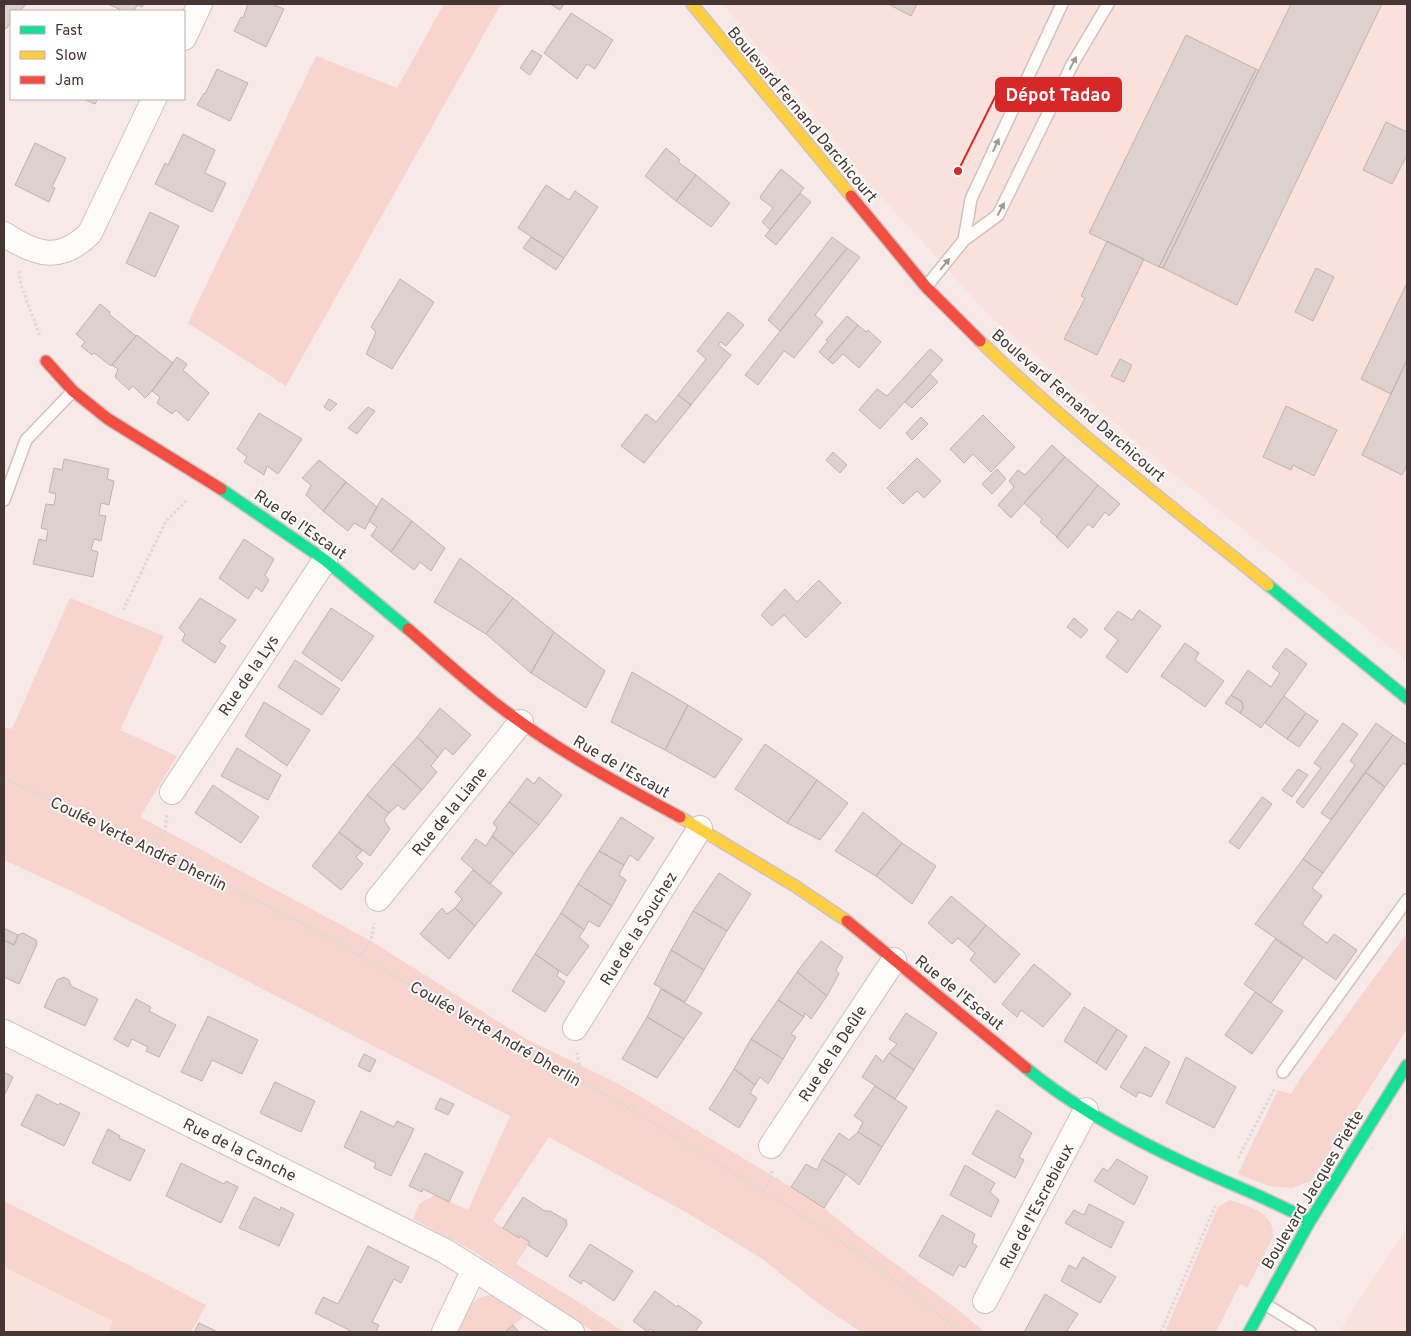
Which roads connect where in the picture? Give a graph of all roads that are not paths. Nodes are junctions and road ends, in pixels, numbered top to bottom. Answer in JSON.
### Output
{"nodes":[{"id":1,"x":200,"y":4,"type":"edge"},
{"id":2,"x":692,"y":4,"type":"edge"},
{"id":3,"x":1062,"y":4,"type":"edge"},
{"id":4,"x":1108,"y":4,"type":"edge"},
{"id":5,"x":185,"y":36,"type":"edge"},
{"id":6,"x":154,"y":100,"type":"edge"},
{"id":7,"x":13,"y":240,"type":"edge"},
{"id":8,"x":964,"y":240,"type":"junction"},
{"id":9,"x":926,"y":287,"type":"junction"},
{"id":10,"x":46,"y":361,"type":"road end"},
{"id":11,"x":73,"y":391,"type":"junction"},
{"id":12,"x":4,"y":500,"type":"edge"},
{"id":13,"x":325,"y":560,"type":"junction"},
{"id":14,"x":1407,"y":698,"type":"edge"},
{"id":15,"x":521,"y":722,"type":"junction"},
{"id":16,"x":172,"y":792,"type":"road end"},
{"id":17,"x":700,"y":828,"type":"junction"},
{"id":18,"x":378,"y":899,"type":"road end"},
{"id":19,"x":1407,"y":900,"type":"edge"},
{"id":20,"x":894,"y":960,"type":"junction"},
{"id":21,"x":575,"y":1028,"type":"dead end"},
{"id":22,"x":4,"y":1032,"type":"edge"},
{"id":23,"x":1407,"y":1065,"type":"edge"},
{"id":24,"x":1283,"y":1072,"type":"dead end"},
{"id":25,"x":1086,"y":1110,"type":"junction"},
{"id":26,"x":771,"y":1146,"type":"dead end"},
{"id":27,"x":1310,"y":1220,"type":"junction"},
{"id":28,"x":474,"y":1269,"type":"junction"},
{"id":29,"x":985,"y":1301,"type":"dead end"},
{"id":30,"x":1263,"y":1303,"type":"junction"},
{"id":31,"x":444,"y":1332,"type":"edge"},
{"id":32,"x":572,"y":1332,"type":"edge"},
{"id":33,"x":1249,"y":1332,"type":"edge"},
{"id":34,"x":1310,"y":1332,"type":"edge"}],
"edges":[{"from":1,"to":5,"type":"street"},
{"from":2,"to":9,"type":"street","name":"Boulevard Fernand Darchicourt"},
{"from":8,"to":3,"type":"lane","one_way":true},
{"from":8,"to":4,"type":"lane","one_way":true},
{"from":6,"to":7,"type":"street"},
{"from":9,"to":8,"type":"lane","one_way":true},
{"from":9,"to":14,"type":"street","name":"Boulevard Fernand Darchicourt"},
{"from":10,"to":11,"type":"street","name":"Rue de l'Escaut"},
{"from":11,"to":12,"type":"lane"},
{"from":11,"to":13,"type":"street","name":"Rue de l'Escaut"},
{"from":13,"to":15,"type":"street","name":"Rue de l'Escaut"},
{"from":13,"to":16,"type":"street","name":"Rue de la Lys"},
{"from":15,"to":17,"type":"street","name":"Rue de l'Escaut"},
{"from":15,"to":18,"type":"street","name":"Rue de la Liane"},
{"from":17,"to":20,"type":"street","name":"Rue de l'Escaut"},
{"from":17,"to":21,"type":"street","name":"Rue de la Souchez"},
{"from":19,"to":24,"type":"lane"},
{"from":20,"to":25,"type":"street","name":"Rue de l'Escaut"},
{"from":20,"to":26,"type":"street","name":"Rue de la Deûle"},
{"from":22,"to":28,"type":"street","name":"Rue de la Canche"},
{"from":23,"to":27,"type":"street","name":"Boulevard Jacques Piette"},
{"from":25,"to":27,"type":"street","name":"Rue de l'Escaut"},
{"from":25,"to":29,"type":"street","name":"Rue de l'Escrebieux"},
{"from":27,"to":30,"type":"street","name":"Boulevard Jacques Piette"},
{"from":28,"to":31,"type":"street"},
{"from":28,"to":32,"type":"street","name":"Rue de la Canche"},
{"from":30,"to":33,"type":"street","name":"Boulevard Jacques Piette"},
{"from":30,"to":34,"type":"lane"}]}
